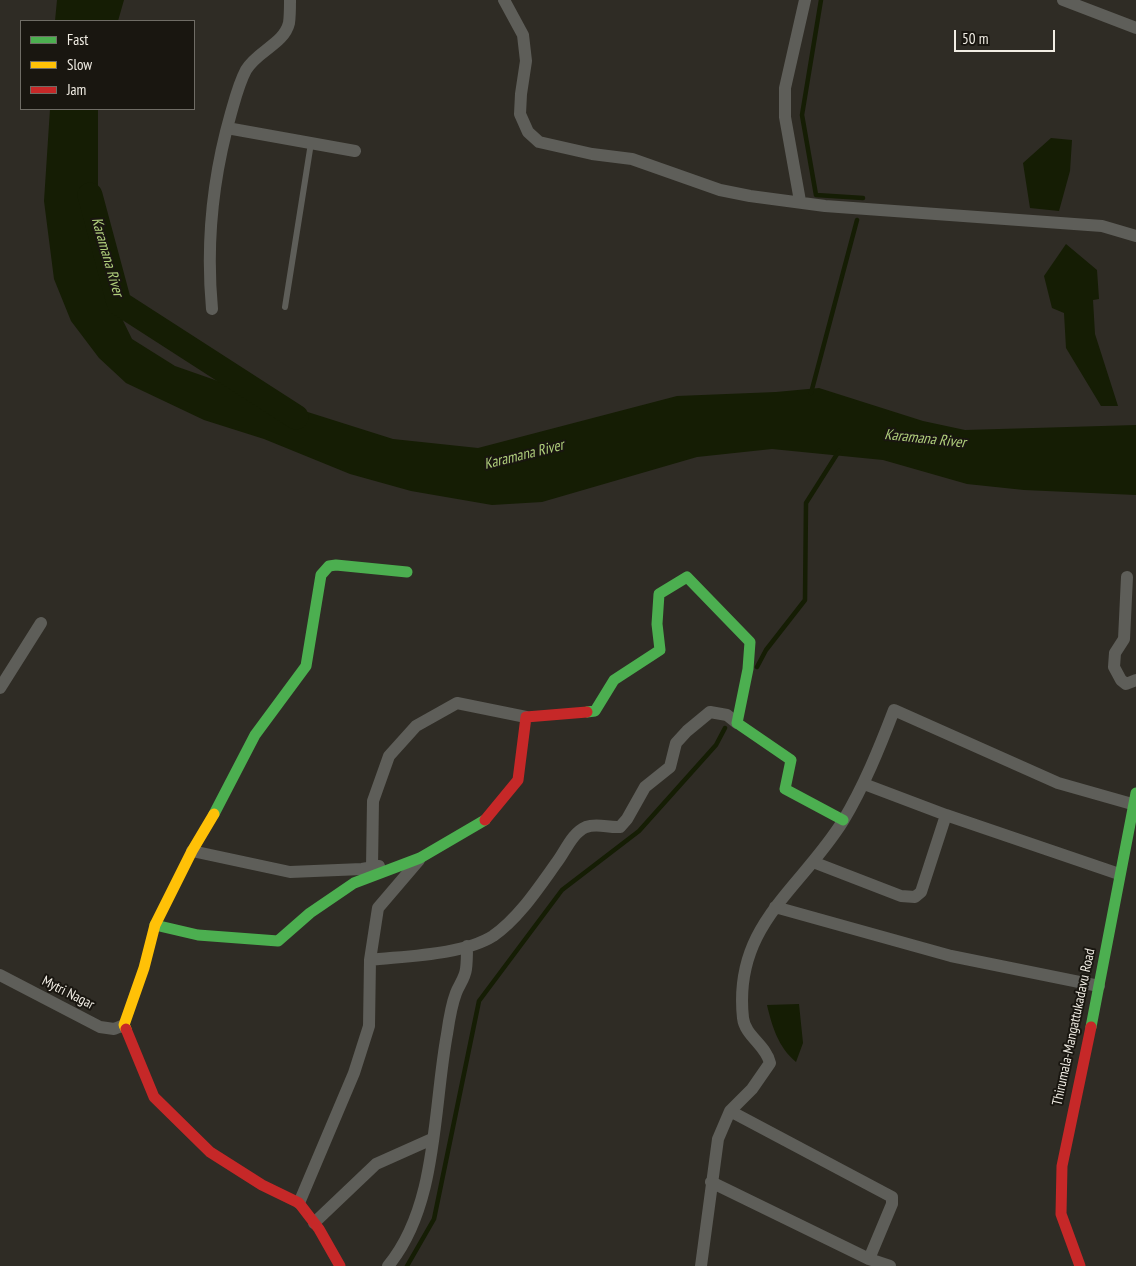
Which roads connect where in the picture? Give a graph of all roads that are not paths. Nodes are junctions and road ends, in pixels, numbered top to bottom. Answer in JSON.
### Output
{"nodes":[{"id":1,"x":290,"y":0,"type":"edge"},
{"id":2,"x":504,"y":0,"type":"edge"},
{"id":3,"x":805,"y":0,"type":"edge"},
{"id":4,"x":1063,"y":0,"type":"edge"},
{"id":5,"x":1136,"y":28,"type":"edge"},
{"id":6,"x":227,"y":128,"type":"junction"},
{"id":7,"x":311,"y":143,"type":"junction"},
{"id":8,"x":355,"y":151,"type":"dead end"},
{"id":9,"x":800,"y":201,"type":"junction"},
{"id":10,"x":1136,"y":236,"type":"edge"},
{"id":11,"x":285,"y":306,"type":"dead end"},
{"id":12,"x":212,"y":309,"type":"dead end"},
{"id":13,"x":407,"y":572,"type":"dead end"},
{"id":14,"x":1127,"y":577,"type":"dead end"},
{"id":15,"x":41,"y":624,"type":"dead end"},
{"id":16,"x":1136,"y":680,"type":"edge"},
{"id":17,"x":0,"y":688,"type":"edge"},
{"id":18,"x":526,"y":717,"type":"junction"},
{"id":19,"x":737,"y":723,"type":"junction"},
{"id":20,"x":864,"y":784,"type":"junction"},
{"id":21,"x":1134,"y":799,"type":"edge"},
{"id":22,"x":946,"y":815,"type":"junction"},
{"id":23,"x":843,"y":820,"type":"junction"},
{"id":24,"x":192,"y":851,"type":"junction"},
{"id":25,"x":420,"y":858,"type":"junction"},
{"id":26,"x":813,"y":862,"type":"junction"},
{"id":27,"x":372,"y":867,"type":"junction"},
{"id":28,"x":1119,"y":874,"type":"junction"},
{"id":29,"x":775,"y":907,"type":"junction"},
{"id":30,"x":155,"y":925,"type":"junction"},
{"id":31,"x":467,"y":946,"type":"junction"},
{"id":32,"x":370,"y":960,"type":"junction"},
{"id":33,"x":0,"y":975,"type":"edge"},
{"id":34,"x":1100,"y":986,"type":"junction"},
{"id":35,"x":124,"y":1025,"type":"junction"},
{"id":36,"x":730,"y":1111,"type":"junction"},
{"id":37,"x":432,"y":1139,"type":"junction"},
{"id":38,"x":711,"y":1182,"type":"junction"},
{"id":39,"x":299,"y":1203,"type":"junction"},
{"id":40,"x":314,"y":1223,"type":"junction"},
{"id":41,"x":869,"y":1258,"type":"junction"},
{"id":42,"x":340,"y":1266,"type":"edge"},
{"id":43,"x":388,"y":1266,"type":"edge"},
{"id":44,"x":701,"y":1266,"type":"edge"},
{"id":45,"x":890,"y":1266,"type":"edge"},
{"id":46,"x":1080,"y":1266,"type":"edge"}],
"edges":[{"from":1,"to":6,"type":"street"},
{"from":2,"to":9,"type":"street"},
{"from":3,"to":9,"type":"street"},
{"from":4,"to":5,"type":"street"},
{"from":6,"to":7,"type":"street"},
{"from":6,"to":12,"type":"street"},
{"from":7,"to":8,"type":"street"},
{"from":7,"to":11,"type":"lane"},
{"from":9,"to":10,"type":"street"},
{"from":13,"to":24,"type":"street"},
{"from":14,"to":16,"type":"street"},
{"from":15,"to":17,"type":"street"},
{"from":18,"to":19,"type":"street"},
{"from":18,"to":25,"type":"street"},
{"from":18,"to":27,"type":"street"},
{"from":19,"to":23,"type":"street"},
{"from":19,"to":31,"type":"street"},
{"from":20,"to":21,"type":"street"},
{"from":20,"to":22,"type":"street"},
{"from":20,"to":23,"type":"street"},
{"from":21,"to":28,"type":"street","name":"Thirumala-Mangattukadavu Road"},
{"from":22,"to":26,"type":"street"},
{"from":22,"to":28,"type":"street"},
{"from":23,"to":26,"type":"street"},
{"from":24,"to":27,"type":"street"},
{"from":24,"to":30,"type":"street"},
{"from":25,"to":27,"type":"street"},
{"from":25,"to":30,"type":"street"},
{"from":25,"to":32,"type":"street"},
{"from":26,"to":29,"type":"street"},
{"from":28,"to":34,"type":"street","name":"Thirumala-Mangattukadavu Road"},
{"from":29,"to":34,"type":"street"},
{"from":29,"to":36,"type":"street"},
{"from":30,"to":35,"type":"street"},
{"from":31,"to":32,"type":"street"},
{"from":31,"to":37,"type":"street"},
{"from":32,"to":39,"type":"street"},
{"from":33,"to":35,"type":"street","name":"Mytri Nagar"},
{"from":34,"to":46,"type":"street","name":"Thirumala-Mangattukadavu Road"},
{"from":35,"to":39,"type":"street"},
{"from":36,"to":38,"type":"street"},
{"from":36,"to":41,"type":"street"},
{"from":37,"to":40,"type":"street"},
{"from":37,"to":43,"type":"street"},
{"from":38,"to":41,"type":"street"},
{"from":38,"to":44,"type":"street"},
{"from":39,"to":40,"type":"street"},
{"from":40,"to":42,"type":"street"},
{"from":41,"to":45,"type":"street"}]}
